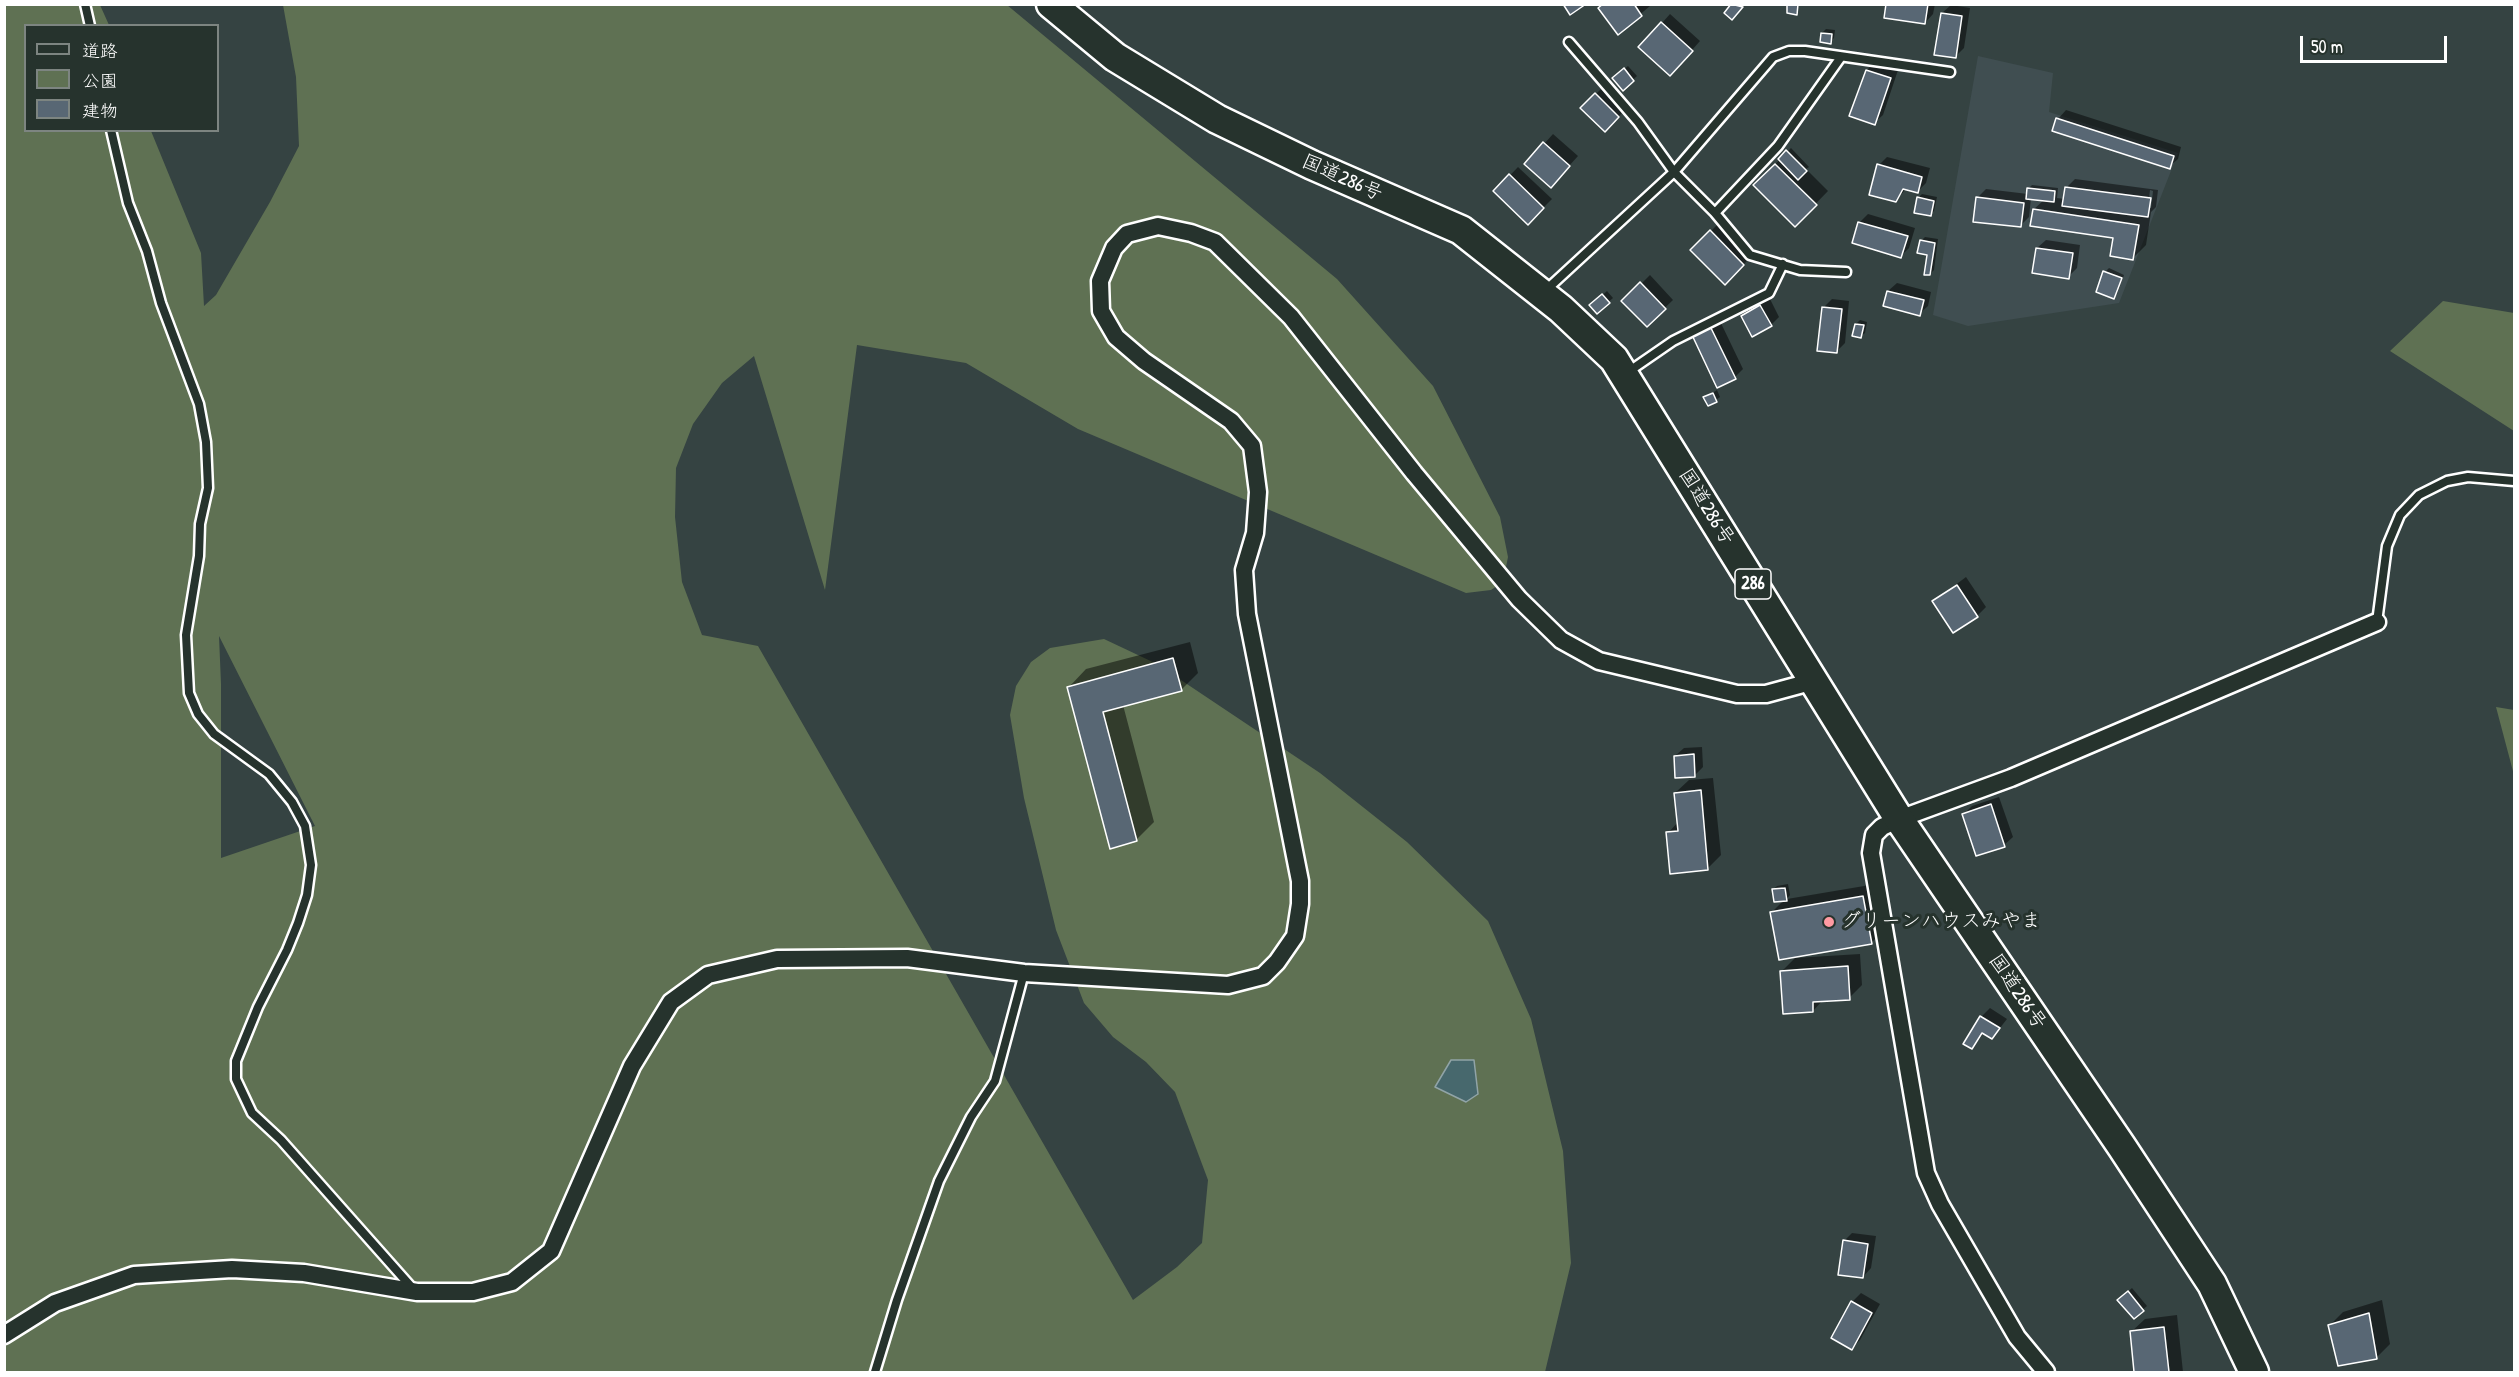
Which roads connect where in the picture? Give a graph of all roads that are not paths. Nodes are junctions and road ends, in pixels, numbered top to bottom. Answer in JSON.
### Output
{"nodes":[{"id":1,"x":85,"y":4,"type":"edge"},
{"id":2,"x":1051,"y":4,"type":"edge"},
{"id":3,"x":90,"y":24,"type":"edge"},
{"id":4,"x":1569,"y":42,"type":"dead end"},
{"id":5,"x":1840,"y":57,"type":"junction"},
{"id":6,"x":1950,"y":72,"type":"dead end"},
{"id":7,"x":111,"y":132,"type":"edge"},
{"id":8,"x":1674,"y":172,"type":"junction"},
{"id":9,"x":1715,"y":213,"type":"junction"},
{"id":10,"x":1783,"y":264,"type":"junction"},
{"id":11,"x":1846,"y":272,"type":"dead end"},
{"id":12,"x":1542,"y":294,"type":"junction"},
{"id":13,"x":1623,"y":375,"type":"junction"},
{"id":14,"x":2514,"y":481,"type":"edge"},
{"id":15,"x":2377,"y":622,"type":"joint"},
{"id":16,"x":1814,"y":681,"type":"junction"},
{"id":17,"x":1899,"y":819,"type":"junction"},
{"id":18,"x":1024,"y":973,"type":"junction"},
{"id":19,"x":417,"y":1292,"type":"junction"},
{"id":20,"x":4,"y":1335,"type":"edge"},
{"id":21,"x":875,"y":1372,"type":"edge"},
{"id":22,"x":2046,"y":1372,"type":"edge"},
{"id":23,"x":2254,"y":1372,"type":"edge"}],
"edges":[{"from":1,"to":3,"type":"lane"},
{"from":2,"to":12,"type":"highway","name":"国道286号","number":"286"},
{"from":4,"to":8,"type":"lane"},
{"from":5,"to":6,"type":"lane"},
{"from":5,"to":8,"type":"lane"},
{"from":5,"to":9,"type":"lane"},
{"from":7,"to":19,"type":"lane"},
{"from":8,"to":9,"type":"lane"},
{"from":8,"to":12,"type":"lane"},
{"from":9,"to":10,"type":"lane"},
{"from":10,"to":11,"type":"lane"},
{"from":10,"to":13,"type":"lane"},
{"from":12,"to":13,"type":"highway","name":"国道286号","number":"286"},
{"from":13,"to":16,"type":"highway","name":"国道286号","number":"286"},
{"from":14,"to":15,"type":"lane"},
{"from":15,"to":17,"type":"street"},
{"from":16,"to":17,"type":"highway","name":"国道286号","number":"286"},
{"from":16,"to":18,"type":"street"},
{"from":17,"to":22,"type":"street"},
{"from":17,"to":23,"type":"highway","name":"国道286号","number":"286"},
{"from":18,"to":19,"type":"street"},
{"from":18,"to":21,"type":"lane"},
{"from":19,"to":20,"type":"street"}]}
